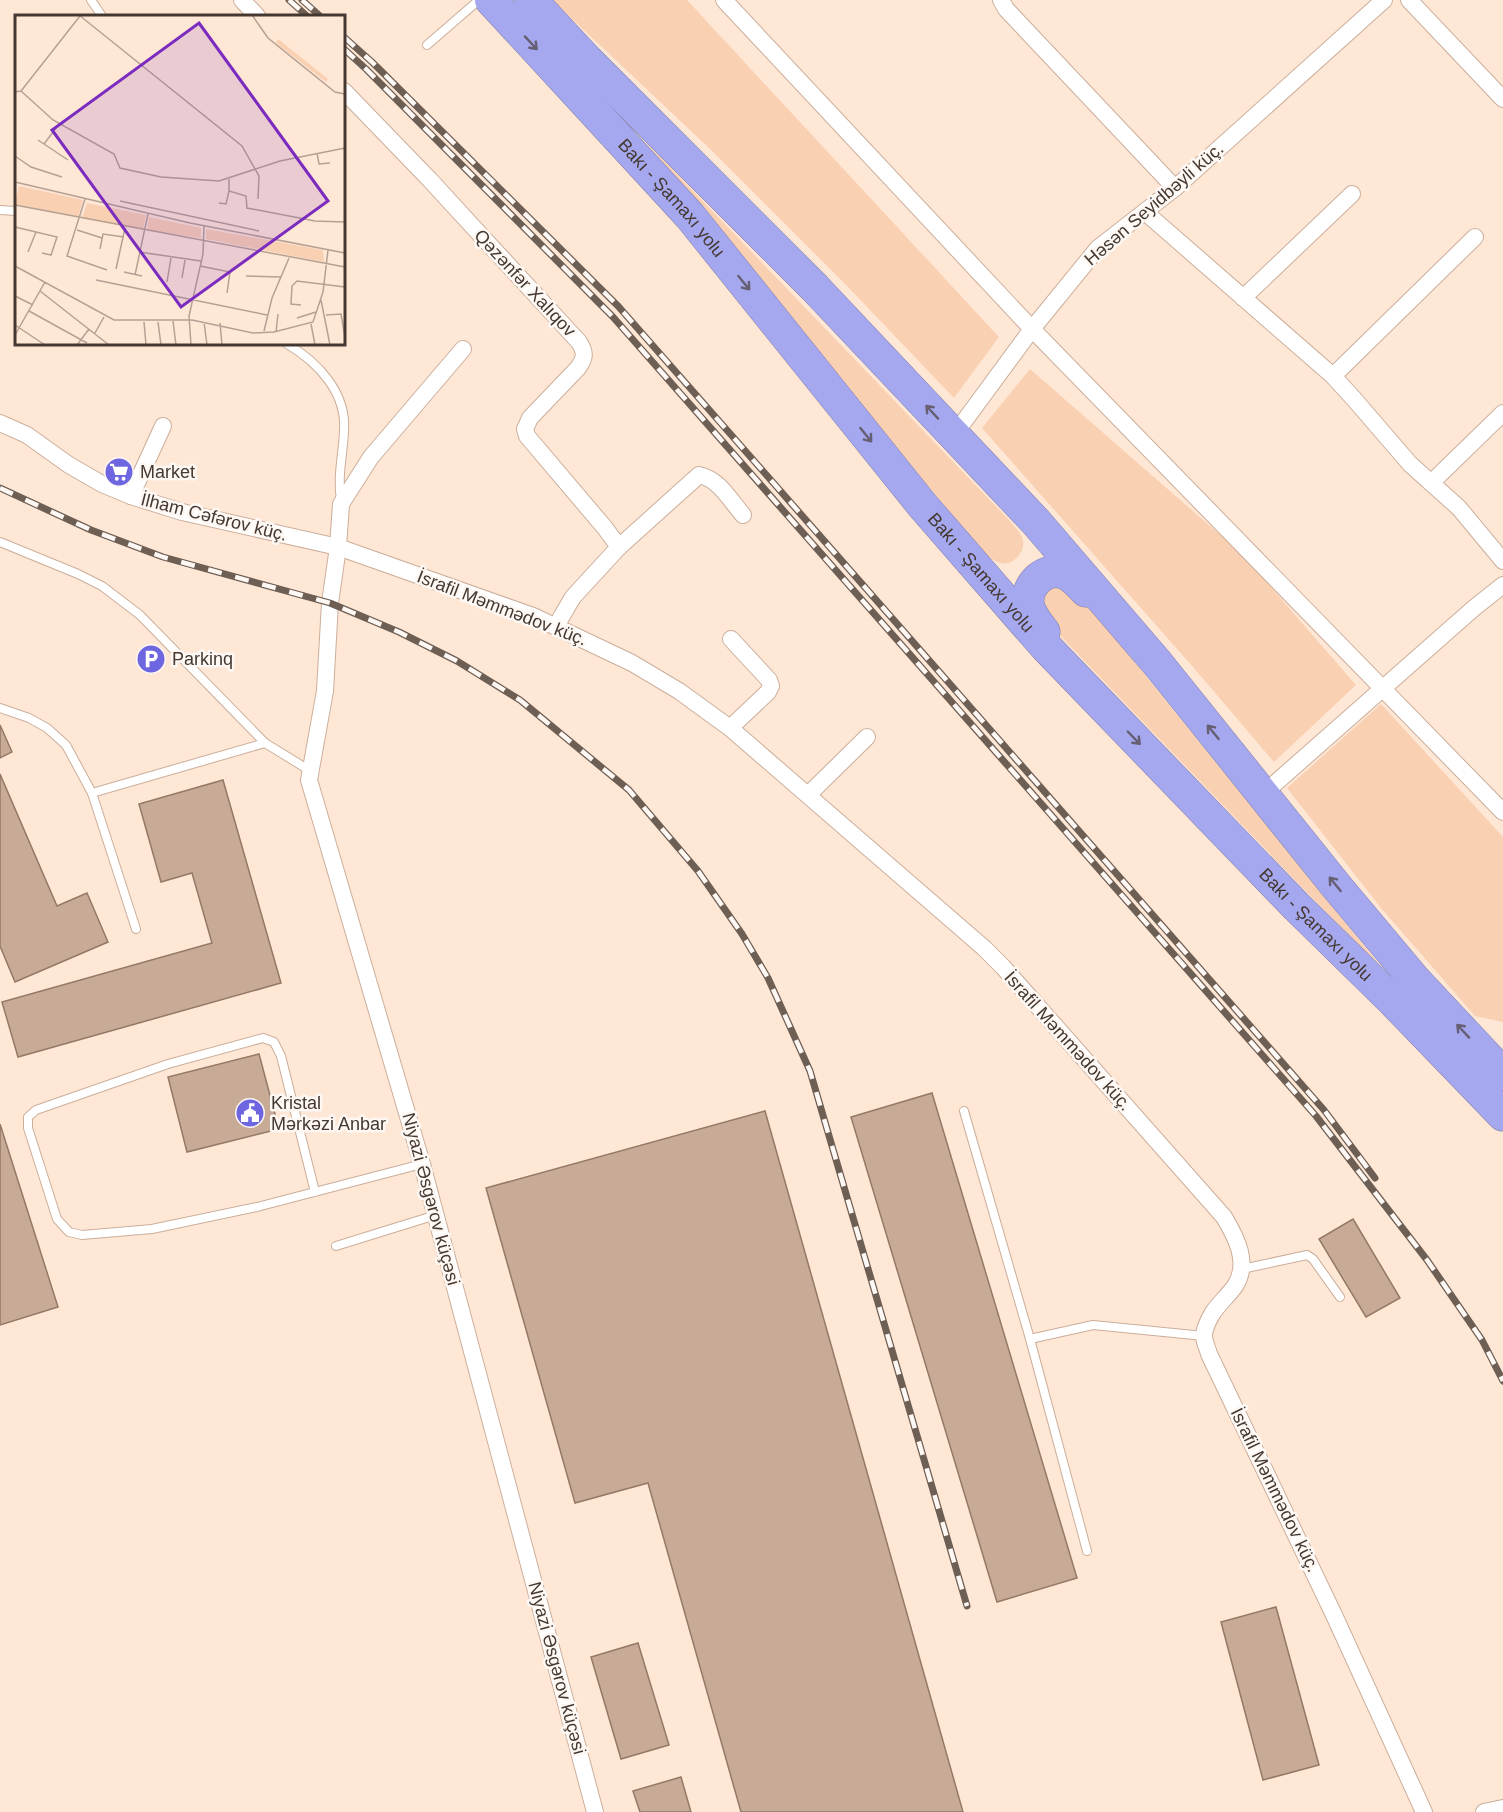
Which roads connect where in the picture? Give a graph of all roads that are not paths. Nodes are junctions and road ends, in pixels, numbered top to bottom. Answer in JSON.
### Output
{"nodes":[{"id":1,"x":91,"y":0,"type":"edge"},
{"id":2,"x":478,"y":0,"type":"edge"},
{"id":3,"x":491,"y":0,"type":"edge"},
{"id":4,"x":531,"y":0,"type":"edge"},
{"id":5,"x":724,"y":0,"type":"edge"},
{"id":6,"x":1001,"y":0,"type":"edge"},
{"id":7,"x":1384,"y":0,"type":"edge"},
{"id":8,"x":1409,"y":0,"type":"edge"},
{"id":9,"x":101,"y":15,"type":"edge"},
{"id":10,"x":427,"y":45,"type":"dead end"},
{"id":11,"x":345,"y":92,"type":"edge"},
{"id":12,"x":1503,"y":99,"type":"edge"},
{"id":13,"x":1175,"y":188,"type":"junction"},
{"id":14,"x":1352,"y":194,"type":"dead end"},
{"id":15,"x":0,"y":210,"type":"edge"},
{"id":16,"x":15,"y":211,"type":"edge"},
{"id":17,"x":1145,"y":212,"type":"junction"},
{"id":18,"x":1475,"y":237,"type":"dead end"},
{"id":19,"x":1243,"y":298,"type":"junction"},
{"id":20,"x":1032,"y":329,"type":"junction"},
{"id":21,"x":289,"y":345,"type":"edge"},
{"id":22,"x":463,"y":349,"type":"dead end"},
{"id":23,"x":1333,"y":376,"type":"junction"},
{"id":24,"x":1503,"y":413,"type":"edge"},
{"id":25,"x":0,"y":423,"type":"edge"},
{"id":26,"x":163,"y":426,"type":"dead end"},
{"id":27,"x":964,"y":446,"type":"junction"},
{"id":28,"x":1431,"y":483,"type":"junction"},
{"id":29,"x":131,"y":496,"type":"junction"},
{"id":30,"x":341,"y":504,"type":"junction"},
{"id":31,"x":923,"y":506,"type":"junction"},
{"id":32,"x":743,"y":515,"type":"dead end"},
{"id":33,"x":0,"y":542,"type":"edge"},
{"id":34,"x":338,"y":547,"type":"junction"},
{"id":35,"x":619,"y":547,"type":"junction"},
{"id":36,"x":1503,"y":561,"type":"edge"},
{"id":37,"x":1503,"y":585,"type":"edge"},
{"id":38,"x":556,"y":626,"type":"junction"},
{"id":39,"x":731,"y":639,"type":"dead end"},
{"id":40,"x":1158,"y":664,"type":"junction"},
{"id":41,"x":1383,"y":688,"type":"junction"},
{"id":42,"x":1102,"y":705,"type":"junction"},
{"id":43,"x":0,"y":708,"type":"edge"},
{"id":44,"x":730,"y":728,"type":"junction"},
{"id":45,"x":867,"y":737,"type":"dead end"},
{"id":46,"x":265,"y":743,"type":"junction"},
{"id":47,"x":309,"y":770,"type":"junction"},
{"id":48,"x":92,"y":793,"type":"junction"},
{"id":49,"x":1263,"y":794,"type":"junction"},
{"id":50,"x":808,"y":795,"type":"junction"},
{"id":51,"x":1500,"y":802,"type":"edge"},
{"id":52,"x":136,"y":929,"type":"dead end"},
{"id":53,"x":1503,"y":1074,"type":"edge"},
{"id":54,"x":964,"y":1111,"type":"dead end"},
{"id":55,"x":1503,"y":1116,"type":"edge"},
{"id":56,"x":422,"y":1164,"type":"junction"},
{"id":57,"x":315,"y":1192,"type":"junction"},
{"id":58,"x":436,"y":1215,"type":"junction"},
{"id":59,"x":336,"y":1246,"type":"dead end"},
{"id":60,"x":1242,"y":1269,"type":"junction"},
{"id":61,"x":1340,"y":1297,"type":"dead end"},
{"id":62,"x":1204,"y":1336,"type":"junction"},
{"id":63,"x":1030,"y":1339,"type":"junction"},
{"id":64,"x":1087,"y":1551,"type":"dead end"},
{"id":65,"x":1503,"y":1808,"type":"edge"},
{"id":66,"x":595,"y":1812,"type":"edge"},
{"id":67,"x":1424,"y":1812,"type":"edge"},
{"id":68,"x":1484,"y":1812,"type":"edge"}],
"edges":[{"from":1,"to":9,"type":"lane"},
{"from":2,"to":10,"type":"lane"},
{"from":3,"to":31,"type":"highway","name":"Bakı - Şamaxı yolu","one_way":true},
{"from":27,"to":4,"type":"highway","name":"Bakı - Şamaxı yolu","one_way":true},
{"from":5,"to":20,"type":"street"},
{"from":6,"to":13,"type":"street"},
{"from":7,"to":13,"type":"street","name":"Həsən Seyidbəyli küç."},
{"from":8,"to":12,"type":"street"},
{"from":11,"to":35,"type":"street","name":"Qəzənfər Xalıqov"},
{"from":13,"to":17,"type":"street","name":"Həsən Seyidbəyli küç."},
{"from":14,"to":19,"type":"street"},
{"from":15,"to":16,"type":"lane"},
{"from":17,"to":19,"type":"street"},
{"from":17,"to":20,"type":"street","name":"Həsən Seyidbəyli küç."},
{"from":18,"to":23,"type":"street"},
{"from":19,"to":23,"type":"street"},
{"from":20,"to":27,"type":"street","name":"Həsən Seyidbəyli küç."},
{"from":20,"to":41,"type":"street"},
{"from":21,"to":30,"type":"lane"},
{"from":22,"to":30,"type":"street"},
{"from":23,"to":28,"type":"street"},
{"from":24,"to":28,"type":"street"},
{"from":25,"to":29,"type":"street","name":"İlham Cəfərov küç."},
{"from":26,"to":29,"type":"street"},
{"from":27,"to":31,"type":"highway"},
{"from":27,"to":40,"type":"highway","name":"Bakı - Şamaxı yolu"},
{"from":28,"to":36,"type":"street"},
{"from":29,"to":34,"type":"street","name":"İlham Cəfərov küç."},
{"from":30,"to":34,"type":"street","name":"Niyazi Əsgərov küçəsi"},
{"from":31,"to":42,"type":"highway","name":"Bakı - Şamaxı yolu"},
{"from":32,"to":35,"type":"street"},
{"from":33,"to":46,"type":"lane"},
{"from":34,"to":38,"type":"street","name":"İsrafil Məmmədov küç."},
{"from":34,"to":47,"type":"street","name":"Niyazi Əsgərov küçəsi"},
{"from":35,"to":38,"type":"street"},
{"from":37,"to":41,"type":"street"},
{"from":38,"to":44,"type":"street","name":"İsrafil Məmmədov küç."},
{"from":39,"to":44,"type":"street"},
{"from":40,"to":42,"type":"highway"},
{"from":49,"to":40,"type":"highway","name":"Bakı - Şamaxı yolu","one_way":true},
{"from":41,"to":49,"type":"street"},
{"from":41,"to":51,"type":"street"},
{"from":42,"to":55,"type":"highway","name":"Bakı - Şamaxı yolu","one_way":true},
{"from":43,"to":48,"type":"lane"},
{"from":44,"to":50,"type":"street","name":"İsrafil Məmmədov küç."},
{"from":45,"to":50,"type":"street"},
{"from":46,"to":47,"type":"lane"},
{"from":46,"to":48,"type":"lane"},
{"from":47,"to":56,"type":"street","name":"Niyazi Əsgərov küçəsi"},
{"from":48,"to":52,"type":"lane"},
{"from":53,"to":49,"type":"highway","name":"Bakı - Şamaxı yolu","one_way":true},
{"from":50,"to":60,"type":"street","name":"İsrafil Məmmədov küç."},
{"from":54,"to":63,"type":"lane"},
{"from":56,"to":57,"type":"lane"},
{"from":56,"to":58,"type":"street","name":"Niyazi Əsgərov küçəsi"},
{"from":57,"to":57,"type":"lane"},
{"from":58,"to":59,"type":"lane"},
{"from":58,"to":66,"type":"street","name":"Niyazi Əsgərov küçəsi"},
{"from":60,"to":61,"type":"lane"},
{"from":60,"to":62,"type":"street"},
{"from":62,"to":63,"type":"lane"},
{"from":62,"to":67,"type":"street","name":"İsrafil Məmmədov küç."},
{"from":63,"to":64,"type":"lane"},
{"from":65,"to":68,"type":"street"}]}
